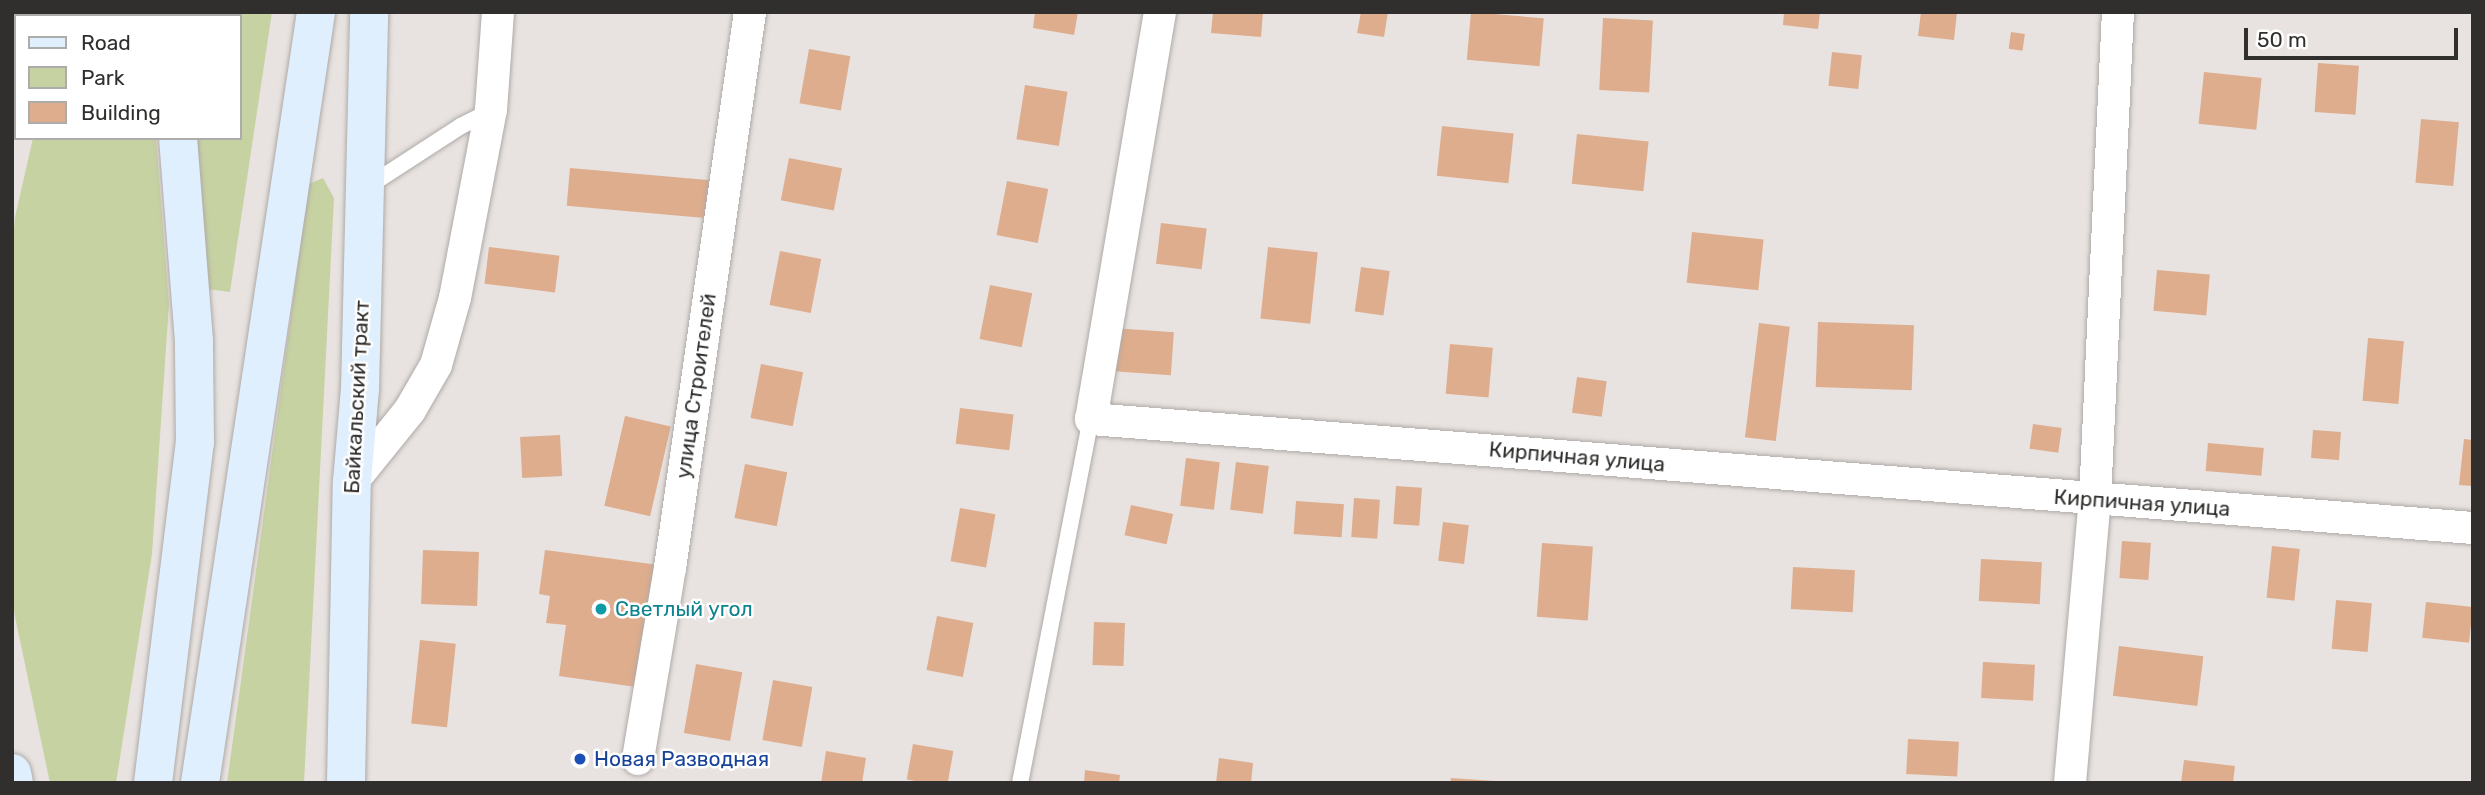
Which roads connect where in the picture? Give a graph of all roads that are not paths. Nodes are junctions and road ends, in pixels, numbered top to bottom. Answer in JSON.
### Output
{"nodes":[{"id":1,"x":316,"y":12,"type":"edge"},
{"id":2,"x":369,"y":12,"type":"edge"},
{"id":3,"x":498,"y":12,"type":"edge"},
{"id":4,"x":750,"y":12,"type":"edge"},
{"id":5,"x":1160,"y":12,"type":"edge"},
{"id":6,"x":2118,"y":12,"type":"edge"},
{"id":7,"x":491,"y":110,"type":"junction"},
{"id":8,"x":178,"y":140,"type":"edge"},
{"id":9,"x":365,"y":188,"type":"junction"},
{"id":10,"x":1091,"y":419,"type":"junction"},
{"id":11,"x":352,"y":482,"type":"junction"},
{"id":12,"x":2095,"y":499,"type":"junction"},
{"id":13,"x":2473,"y":528,"type":"edge"},
{"id":14,"x":638,"y":759,"type":"dead end"},
{"id":15,"x":12,"y":773,"type":"edge"},
{"id":16,"x":14,"y":783,"type":"edge"},
{"id":17,"x":153,"y":783,"type":"edge"},
{"id":18,"x":200,"y":783,"type":"edge"},
{"id":19,"x":346,"y":783,"type":"edge"},
{"id":20,"x":1020,"y":783,"type":"edge"},
{"id":21,"x":2070,"y":783,"type":"edge"}],
"edges":[{"from":1,"to":18,"type":"main road"},
{"from":2,"to":9,"type":"main road","name":"Байкальский тракт"},
{"from":3,"to":7,"type":"street"},
{"from":4,"to":14,"type":"street","name":"улица Строителей"},
{"from":5,"to":10,"type":"street"},
{"from":6,"to":12,"type":"street"},
{"from":7,"to":9,"type":"lane"},
{"from":7,"to":11,"type":"street"},
{"from":8,"to":17,"type":"main road"},
{"from":9,"to":11,"type":"main road","name":"Байкальский тракт"},
{"from":10,"to":12,"type":"street","name":"Кирпичная улица"},
{"from":10,"to":20,"type":"lane"},
{"from":11,"to":19,"type":"main road","name":"Байкальский тракт"},
{"from":12,"to":13,"type":"street","name":"Кирпичная улица"},
{"from":12,"to":21,"type":"street"},
{"from":15,"to":16,"type":"main road"}]}
